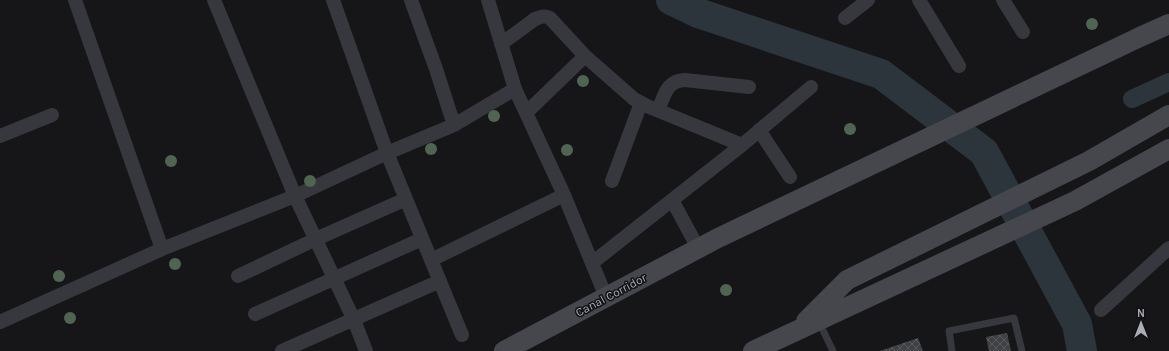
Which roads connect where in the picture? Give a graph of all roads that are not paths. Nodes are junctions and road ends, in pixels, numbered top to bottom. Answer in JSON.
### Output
{"nodes":[{"id":1,"x":75,"y":0,"type":"edge"},
{"id":2,"x":214,"y":0,"type":"edge"},
{"id":3,"x":333,"y":0,"type":"edge"},
{"id":4,"x":411,"y":0,"type":"edge"},
{"id":5,"x":488,"y":0,"type":"edge"},
{"id":6,"x":868,"y":0,"type":"edge"},
{"id":7,"x":919,"y":0,"type":"edge"},
{"id":8,"x":1003,"y":0,"type":"edge"},
{"id":9,"x":845,"y":18,"type":"dead end"},
{"id":10,"x":1169,"y":24,"type":"edge"},
{"id":11,"x":1023,"y":32,"type":"dead end"},
{"id":12,"x":1142,"y":36,"type":"junction"},
{"id":13,"x":1169,"y":40,"type":"edge"},
{"id":14,"x":501,"y":44,"type":"junction"},
{"id":15,"x":585,"y":56,"type":"junction"},
{"id":16,"x":959,"y":66,"type":"dead end"},
{"id":17,"x":811,"y":87,"type":"dead end"},
{"id":18,"x":748,"y":88,"type":"dead end"},
{"id":19,"x":515,"y":89,"type":"junction"},
{"id":20,"x":641,"y":103,"type":"junction"},
{"id":21,"x":658,"y":110,"type":"junction"},
{"id":22,"x":526,"y":113,"type":"junction"},
{"id":23,"x":52,"y":115,"type":"dead end"},
{"id":24,"x":1169,"y":115,"type":"edge"},
{"id":25,"x":454,"y":125,"type":"junction"},
{"id":26,"x":759,"y":130,"type":"junction"},
{"id":27,"x":0,"y":136,"type":"edge"},
{"id":28,"x":742,"y":145,"type":"junction"},
{"id":29,"x":1169,"y":149,"type":"edge"},
{"id":30,"x":387,"y":153,"type":"junction"},
{"id":31,"x":790,"y":177,"type":"dead end"},
{"id":32,"x":612,"y":181,"type":"dead end"},
{"id":33,"x":564,"y":195,"type":"junction"},
{"id":34,"x":295,"y":196,"type":"junction"},
{"id":35,"x":406,"y":199,"type":"junction"},
{"id":36,"x":672,"y":200,"type":"junction"},
{"id":37,"x":316,"y":239,"type":"junction"},
{"id":38,"x":422,"y":239,"type":"junction"},
{"id":39,"x":698,"y":248,"type":"junction"},
{"id":40,"x":1169,"y":248,"type":"edge"},
{"id":41,"x":162,"y":250,"type":"junction"},
{"id":42,"x":431,"y":260,"type":"junction"},
{"id":43,"x":592,"y":263,"type":"junction"},
{"id":44,"x":238,"y":276,"type":"dead end"},
{"id":45,"x":334,"y":278,"type":"junction"},
{"id":46,"x":440,"y":281,"type":"junction"},
{"id":47,"x":606,"y":297,"type":"junction"},
{"id":48,"x":1101,"y":310,"type":"dead end"},
{"id":49,"x":255,"y":314,"type":"dead end"},
{"id":50,"x":354,"y":320,"type":"junction"},
{"id":51,"x":818,"y":320,"type":"junction"},
{"id":52,"x":0,"y":322,"type":"edge"},
{"id":53,"x":796,"y":330,"type":"junction"},
{"id":54,"x":462,"y":334,"type":"dead end"},
{"id":55,"x":282,"y":351,"type":"edge"},
{"id":56,"x":366,"y":351,"type":"edge"},
{"id":57,"x":504,"y":351,"type":"edge"},
{"id":58,"x":753,"y":351,"type":"edge"},
{"id":59,"x":832,"y":351,"type":"edge"},
{"id":60,"x":952,"y":351,"type":"edge"},
{"id":61,"x":1022,"y":351,"type":"edge"}],
"edges":[{"from":1,"to":41,"type":"street"},
{"from":2,"to":34,"type":"street"},
{"from":3,"to":30,"type":"street"},
{"from":4,"to":25,"type":"street"},
{"from":5,"to":14,"type":"street"},
{"from":6,"to":9,"type":"street"},
{"from":7,"to":16,"type":"street"},
{"from":8,"to":11,"type":"street"},
{"from":10,"to":12,"type":"main road"},
{"from":12,"to":13,"type":"main road"},
{"from":12,"to":39,"type":"main road","name":"Canal Corridor"},
{"from":14,"to":15,"type":"street"},
{"from":14,"to":19,"type":"street"},
{"from":15,"to":20,"type":"street"},
{"from":15,"to":22,"type":"street"},
{"from":17,"to":26,"type":"street"},
{"from":18,"to":21,"type":"street"},
{"from":19,"to":22,"type":"street"},
{"from":19,"to":25,"type":"street"},
{"from":20,"to":21,"type":"street"},
{"from":20,"to":32,"type":"street"},
{"from":21,"to":28,"type":"street"},
{"from":22,"to":33,"type":"street"},
{"from":23,"to":27,"type":"street"},
{"from":24,"to":53,"type":"main road"},
{"from":25,"to":30,"type":"street"},
{"from":26,"to":28,"type":"street"},
{"from":26,"to":31,"type":"street"},
{"from":28,"to":36,"type":"street"},
{"from":29,"to":51,"type":"main road"},
{"from":30,"to":34,"type":"street"},
{"from":30,"to":35,"type":"street"},
{"from":33,"to":42,"type":"street"},
{"from":33,"to":43,"type":"street"},
{"from":34,"to":37,"type":"street"},
{"from":34,"to":41,"type":"street"},
{"from":35,"to":37,"type":"street"},
{"from":35,"to":38,"type":"street"},
{"from":36,"to":39,"type":"street"},
{"from":36,"to":43,"type":"street"},
{"from":37,"to":44,"type":"street"},
{"from":37,"to":45,"type":"street"},
{"from":38,"to":42,"type":"street"},
{"from":38,"to":45,"type":"street"},
{"from":39,"to":47,"type":"main road","name":"Canal Corridor"},
{"from":40,"to":48,"type":"street"},
{"from":41,"to":52,"type":"street"},
{"from":42,"to":46,"type":"street"},
{"from":43,"to":47,"type":"street"},
{"from":45,"to":49,"type":"street"},
{"from":45,"to":50,"type":"street"},
{"from":46,"to":50,"type":"street"},
{"from":46,"to":54,"type":"street"},
{"from":47,"to":57,"type":"main road","name":"Canal Corridor"},
{"from":50,"to":55,"type":"street"},
{"from":50,"to":56,"type":"street"},
{"from":51,"to":53,"type":"main road"},
{"from":51,"to":59,"type":"lane"},
{"from":53,"to":58,"type":"main road"},
{"from":60,"to":61,"type":"lane"}]}
